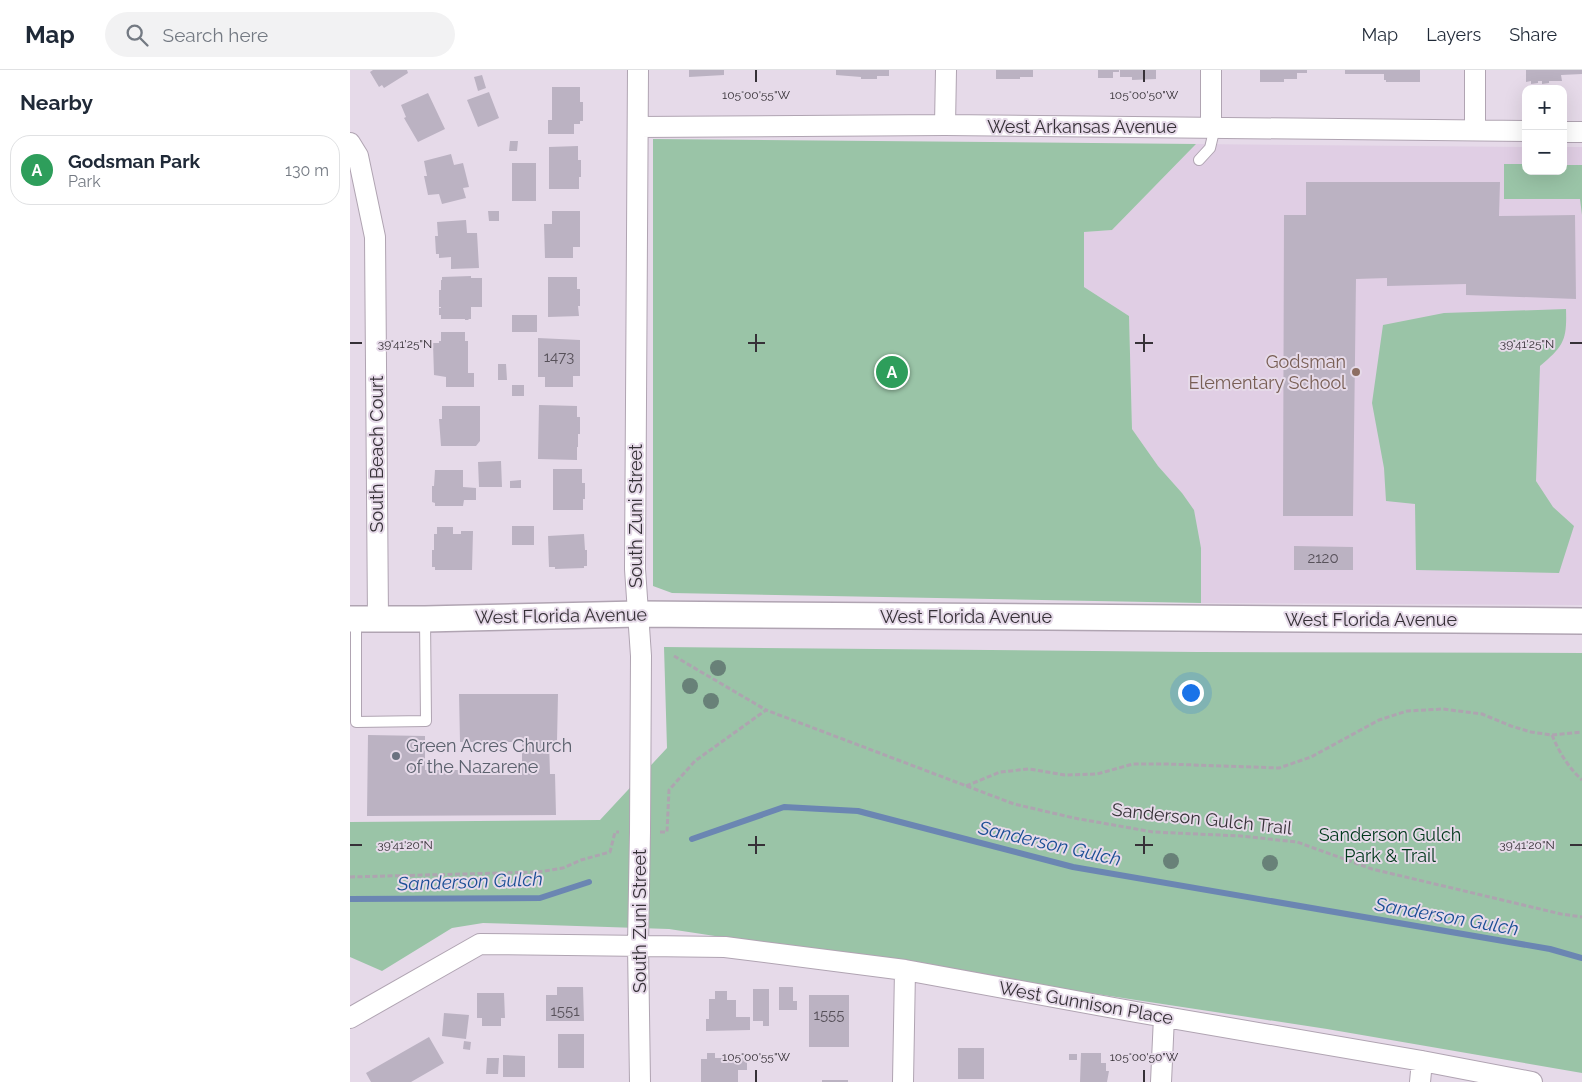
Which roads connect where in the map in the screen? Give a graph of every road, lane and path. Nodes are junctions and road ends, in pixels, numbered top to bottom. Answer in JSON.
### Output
{"nodes":[{"id":1,"x":638,"y":70,"type":"edge"},
{"id":2,"x":946,"y":70,"type":"edge"},
{"id":3,"x":1212,"y":70,"type":"edge"},
{"id":4,"x":1475,"y":70,"type":"edge"},
{"id":5,"x":945,"y":125,"type":"junction"},
{"id":6,"x":638,"y":128,"type":"junction"},
{"id":7,"x":1213,"y":128,"type":"junction"},
{"id":8,"x":1475,"y":130,"type":"junction"},
{"id":9,"x":1522,"y":131,"type":"edge"},
{"id":10,"x":1567,"y":132,"type":"edge"},
{"id":11,"x":1582,"y":132,"type":"edge"},
{"id":12,"x":350,"y":143,"type":"edge"},
{"id":13,"x":1199,"y":160,"type":"dead end"},
{"id":14,"x":638,"y":614,"type":"junction"},
{"id":15,"x":361,"y":619,"type":"edge"},
{"id":16,"x":425,"y":619,"type":"junction"},
{"id":17,"x":1582,"y":621,"type":"edge"},
{"id":18,"x":674,"y":656,"type":"dead end"},
{"id":19,"x":766,"y":710,"type":"junction"},
{"id":20,"x":1582,"y":732,"type":"edge"},
{"id":21,"x":1552,"y":735,"type":"junction"},
{"id":22,"x":1582,"y":780,"type":"edge"},
{"id":23,"x":966,"y":786,"type":"junction"},
{"id":24,"x":619,"y":832,"type":"dead end"},
{"id":25,"x":659,"y":832,"type":"dead end"},
{"id":26,"x":350,"y":877,"type":"edge"},
{"id":27,"x":1582,"y":917,"type":"edge"},
{"id":28,"x":638,"y":945,"type":"junction"},
{"id":29,"x":905,"y":970,"type":"junction"},
{"id":30,"x":1164,"y":1016,"type":"junction"},
{"id":31,"x":350,"y":1018,"type":"edge"},
{"id":32,"x":1422,"y":1061,"type":"junction"},
{"id":33,"x":640,"y":1082,"type":"edge"},
{"id":34,"x":903,"y":1082,"type":"edge"},
{"id":35,"x":1160,"y":1082,"type":"edge"},
{"id":36,"x":1420,"y":1082,"type":"edge"},
{"id":37,"x":1532,"y":1082,"type":"edge"}],
"edges":[{"from":1,"to":6,"type":"street","name":"South Zuni Street"},
{"from":2,"to":5,"type":"street"},
{"from":3,"to":7,"type":"street"},
{"from":4,"to":8,"type":"street"},
{"from":5,"to":6,"type":"street","name":"West Arkansas Avenue"},
{"from":5,"to":7,"type":"street","name":"West Arkansas Avenue"},
{"from":6,"to":14,"type":"street","name":"South Zuni Street"},
{"from":7,"to":8,"type":"street","name":"West Arkansas Avenue"},
{"from":7,"to":13,"type":"lane"},
{"from":8,"to":9,"type":"street","name":"West Arkansas Avenue"},
{"from":10,"to":11,"type":"street"},
{"from":12,"to":15,"type":"street","name":"South Beach Court"},
{"from":14,"to":16,"type":"street","name":"West Florida Avenue"},
{"from":14,"to":17,"type":"street","name":"West Florida Avenue"},
{"from":14,"to":28,"type":"street","name":"South Zuni Street"},
{"from":15,"to":16,"type":"street","name":"West Florida Avenue"},
{"from":15,"to":16,"type":"lane"},
{"from":18,"to":19,"type":"path","name":"Sanderson Gulch Trail"},
{"from":19,"to":23,"type":"path","name":"Sanderson Gulch Trail"},
{"from":19,"to":25,"type":"path"},
{"from":20,"to":21,"type":"path"},
{"from":21,"to":22,"type":"path"},
{"from":21,"to":23,"type":"path"},
{"from":23,"to":27,"type":"path","name":"Sanderson Gulch Trail"},
{"from":24,"to":26,"type":"path"},
{"from":28,"to":29,"type":"street","name":"West Gunnison Place"},
{"from":28,"to":31,"type":"street","name":"West Gunnison Place"},
{"from":28,"to":33,"type":"street","name":"South Zuni Street"},
{"from":29,"to":30,"type":"street","name":"West Gunnison Place"},
{"from":29,"to":34,"type":"street"},
{"from":30,"to":32,"type":"street","name":"West Gunnison Place"},
{"from":30,"to":35,"type":"street"},
{"from":32,"to":36,"type":"street"},
{"from":32,"to":37,"type":"street","name":"West Gunnison Place"}]}
